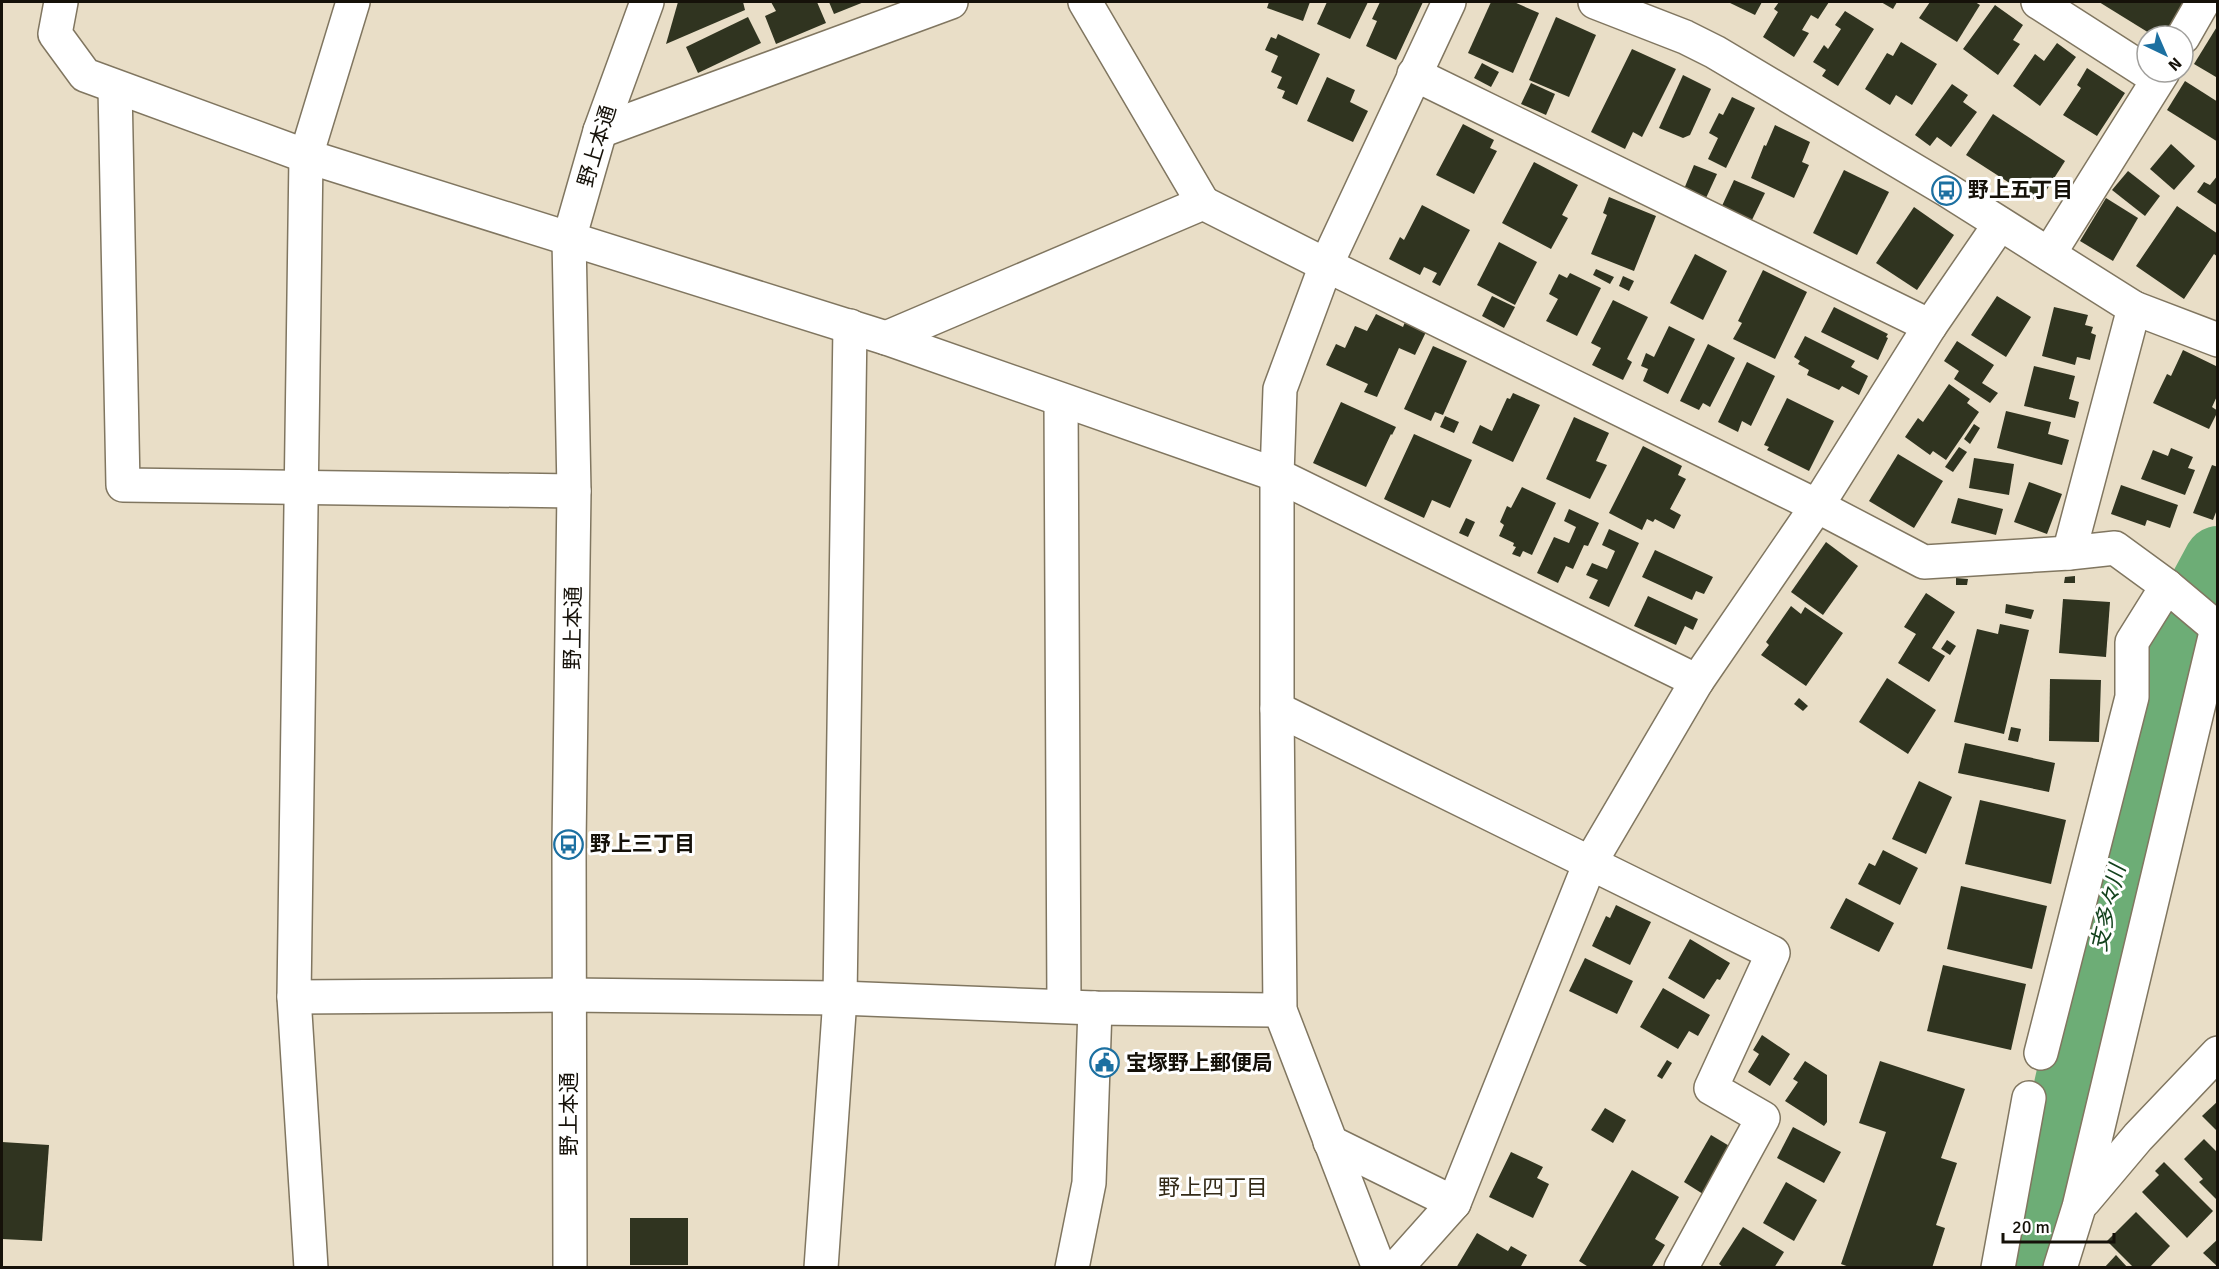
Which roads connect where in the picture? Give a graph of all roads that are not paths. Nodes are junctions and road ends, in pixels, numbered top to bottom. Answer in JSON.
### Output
{"nodes":[{"id":1,"x":61,"y":2,"type":"edge"},
{"id":2,"x":353,"y":2,"type":"edge"},
{"id":3,"x":647,"y":2,"type":"edge"},
{"id":4,"x":951,"y":2,"type":"edge"},
{"id":5,"x":1085,"y":2,"type":"edge"},
{"id":6,"x":1449,"y":2,"type":"edge"},
{"id":7,"x":1595,"y":2,"type":"edge"},
{"id":8,"x":2038,"y":2,"type":"edge"},
{"id":9,"x":2203,"y":2,"type":"edge"},
{"id":10,"x":2190,"y":24,"type":"edge"},
{"id":11,"x":2135,"y":62,"type":"edge"},
{"id":12,"x":1414,"y":74,"type":"junction"},
{"id":13,"x":2148,"y":84,"type":"edge"},
{"id":14,"x":116,"y":87,"type":"junction"},
{"id":15,"x":600,"y":131,"type":"junction"},
{"id":16,"x":306,"y":156,"type":"junction"},
{"id":17,"x":1203,"y":203,"type":"junction"},
{"id":18,"x":2001,"y":224,"type":"junction"},
{"id":19,"x":569,"y":239,"type":"junction"},
{"id":20,"x":2049,"y":254,"type":"junction"},
{"id":21,"x":1326,"y":265,"type":"junction"},
{"id":22,"x":2134,"y":308,"type":"junction"},
{"id":23,"x":850,"y":326,"type":"junction"},
{"id":24,"x":1930,"y":326,"type":"junction"},
{"id":25,"x":886,"y":338,"type":"junction"},
{"id":26,"x":2217,"y":340,"type":"edge"},
{"id":27,"x":1061,"y":400,"type":"junction"},
{"id":28,"x":1277,"y":475,"type":"junction"},
{"id":29,"x":301,"y":487,"type":"junction"},
{"id":30,"x":574,"y":491,"type":"junction"},
{"id":31,"x":1817,"y":506,"type":"junction"},
{"id":32,"x":2069,"y":554,"type":"junction"},
{"id":33,"x":2171,"y":589,"type":"junction"},
{"id":34,"x":2215,"y":622,"type":"edge"},
{"id":35,"x":1697,"y":681,"type":"junction"},
{"id":36,"x":1277,"y":709,"type":"junction"},
{"id":37,"x":1590,"y":863,"type":"junction"},
{"id":38,"x":569,"y":995,"type":"junction"},
{"id":39,"x":294,"y":997,"type":"junction"},
{"id":40,"x":840,"y":998,"type":"junction"},
{"id":41,"x":1079,"y":1007,"type":"junction"},
{"id":42,"x":1280,"y":1010,"type":"junction"},
{"id":43,"x":2041,"y":1053,"type":"dead end"},
{"id":44,"x":2217,"y":1053,"type":"edge"},
{"id":45,"x":2029,"y":1098,"type":"dead end"},
{"id":46,"x":1330,"y":1142,"type":"junction"},
{"id":47,"x":1454,"y":1203,"type":"junction"},
{"id":48,"x":2079,"y":1207,"type":"junction"},
{"id":49,"x":311,"y":1268,"type":"edge"},
{"id":50,"x":570,"y":1268,"type":"edge"},
{"id":51,"x":821,"y":1268,"type":"edge"},
{"id":52,"x":1072,"y":1268,"type":"edge"},
{"id":53,"x":1379,"y":1268,"type":"edge"},
{"id":54,"x":1396,"y":1268,"type":"edge"},
{"id":55,"x":1681,"y":1268,"type":"edge"},
{"id":56,"x":1998,"y":1268,"type":"edge"},
{"id":57,"x":2060,"y":1268,"type":"edge"}],
"edges":[{"from":1,"to":14,"type":"street"},
{"from":2,"to":16,"type":"street"},
{"from":3,"to":15,"type":"street","name":"野上本通"},
{"from":4,"to":15,"type":"street"},
{"from":5,"to":17,"type":"street"},
{"from":6,"to":12,"type":"street"},
{"from":7,"to":18,"type":"street"},
{"from":8,"to":11,"type":"street"},
{"from":9,"to":10,"type":"street"},
{"from":12,"to":21,"type":"street"},
{"from":12,"to":24,"type":"street"},
{"from":13,"to":20,"type":"street"},
{"from":14,"to":16,"type":"street"},
{"from":14,"to":29,"type":"street"},
{"from":15,"to":19,"type":"street","name":"野上本通"},
{"from":16,"to":19,"type":"street"},
{"from":16,"to":29,"type":"street"},
{"from":17,"to":21,"type":"street"},
{"from":17,"to":25,"type":"street"},
{"from":18,"to":20,"type":"street"},
{"from":18,"to":24,"type":"street"},
{"from":19,"to":23,"type":"street"},
{"from":19,"to":30,"type":"street","name":"野上本通"},
{"from":20,"to":22,"type":"street"},
{"from":21,"to":28,"type":"street"},
{"from":21,"to":31,"type":"street"},
{"from":22,"to":26,"type":"street"},
{"from":22,"to":32,"type":"street"},
{"from":23,"to":25,"type":"street"},
{"from":23,"to":40,"type":"street"},
{"from":24,"to":31,"type":"street"},
{"from":25,"to":27,"type":"street"},
{"from":27,"to":28,"type":"street"},
{"from":27,"to":41,"type":"street"},
{"from":28,"to":35,"type":"street"},
{"from":28,"to":36,"type":"street"},
{"from":29,"to":30,"type":"street"},
{"from":29,"to":39,"type":"street"},
{"from":30,"to":38,"type":"street","name":"野上本通"},
{"from":31,"to":32,"type":"street"},
{"from":31,"to":35,"type":"street"},
{"from":32,"to":33,"type":"street"},
{"from":33,"to":34,"type":"street"},
{"from":33,"to":43,"type":"street"},
{"from":34,"to":48,"type":"street"},
{"from":35,"to":37,"type":"street"},
{"from":36,"to":37,"type":"street"},
{"from":36,"to":42,"type":"street"},
{"from":37,"to":47,"type":"street"},
{"from":37,"to":55,"type":"street"},
{"from":38,"to":39,"type":"street"},
{"from":38,"to":40,"type":"street"},
{"from":38,"to":50,"type":"street","name":"野上本通"},
{"from":39,"to":49,"type":"street"},
{"from":40,"to":41,"type":"street"},
{"from":40,"to":51,"type":"street"},
{"from":41,"to":42,"type":"street"},
{"from":41,"to":52,"type":"street"},
{"from":42,"to":46,"type":"street"},
{"from":44,"to":48,"type":"street"},
{"from":45,"to":56,"type":"street"},
{"from":46,"to":47,"type":"street"},
{"from":46,"to":53,"type":"street"},
{"from":47,"to":54,"type":"street"},
{"from":48,"to":57,"type":"street"}]}
